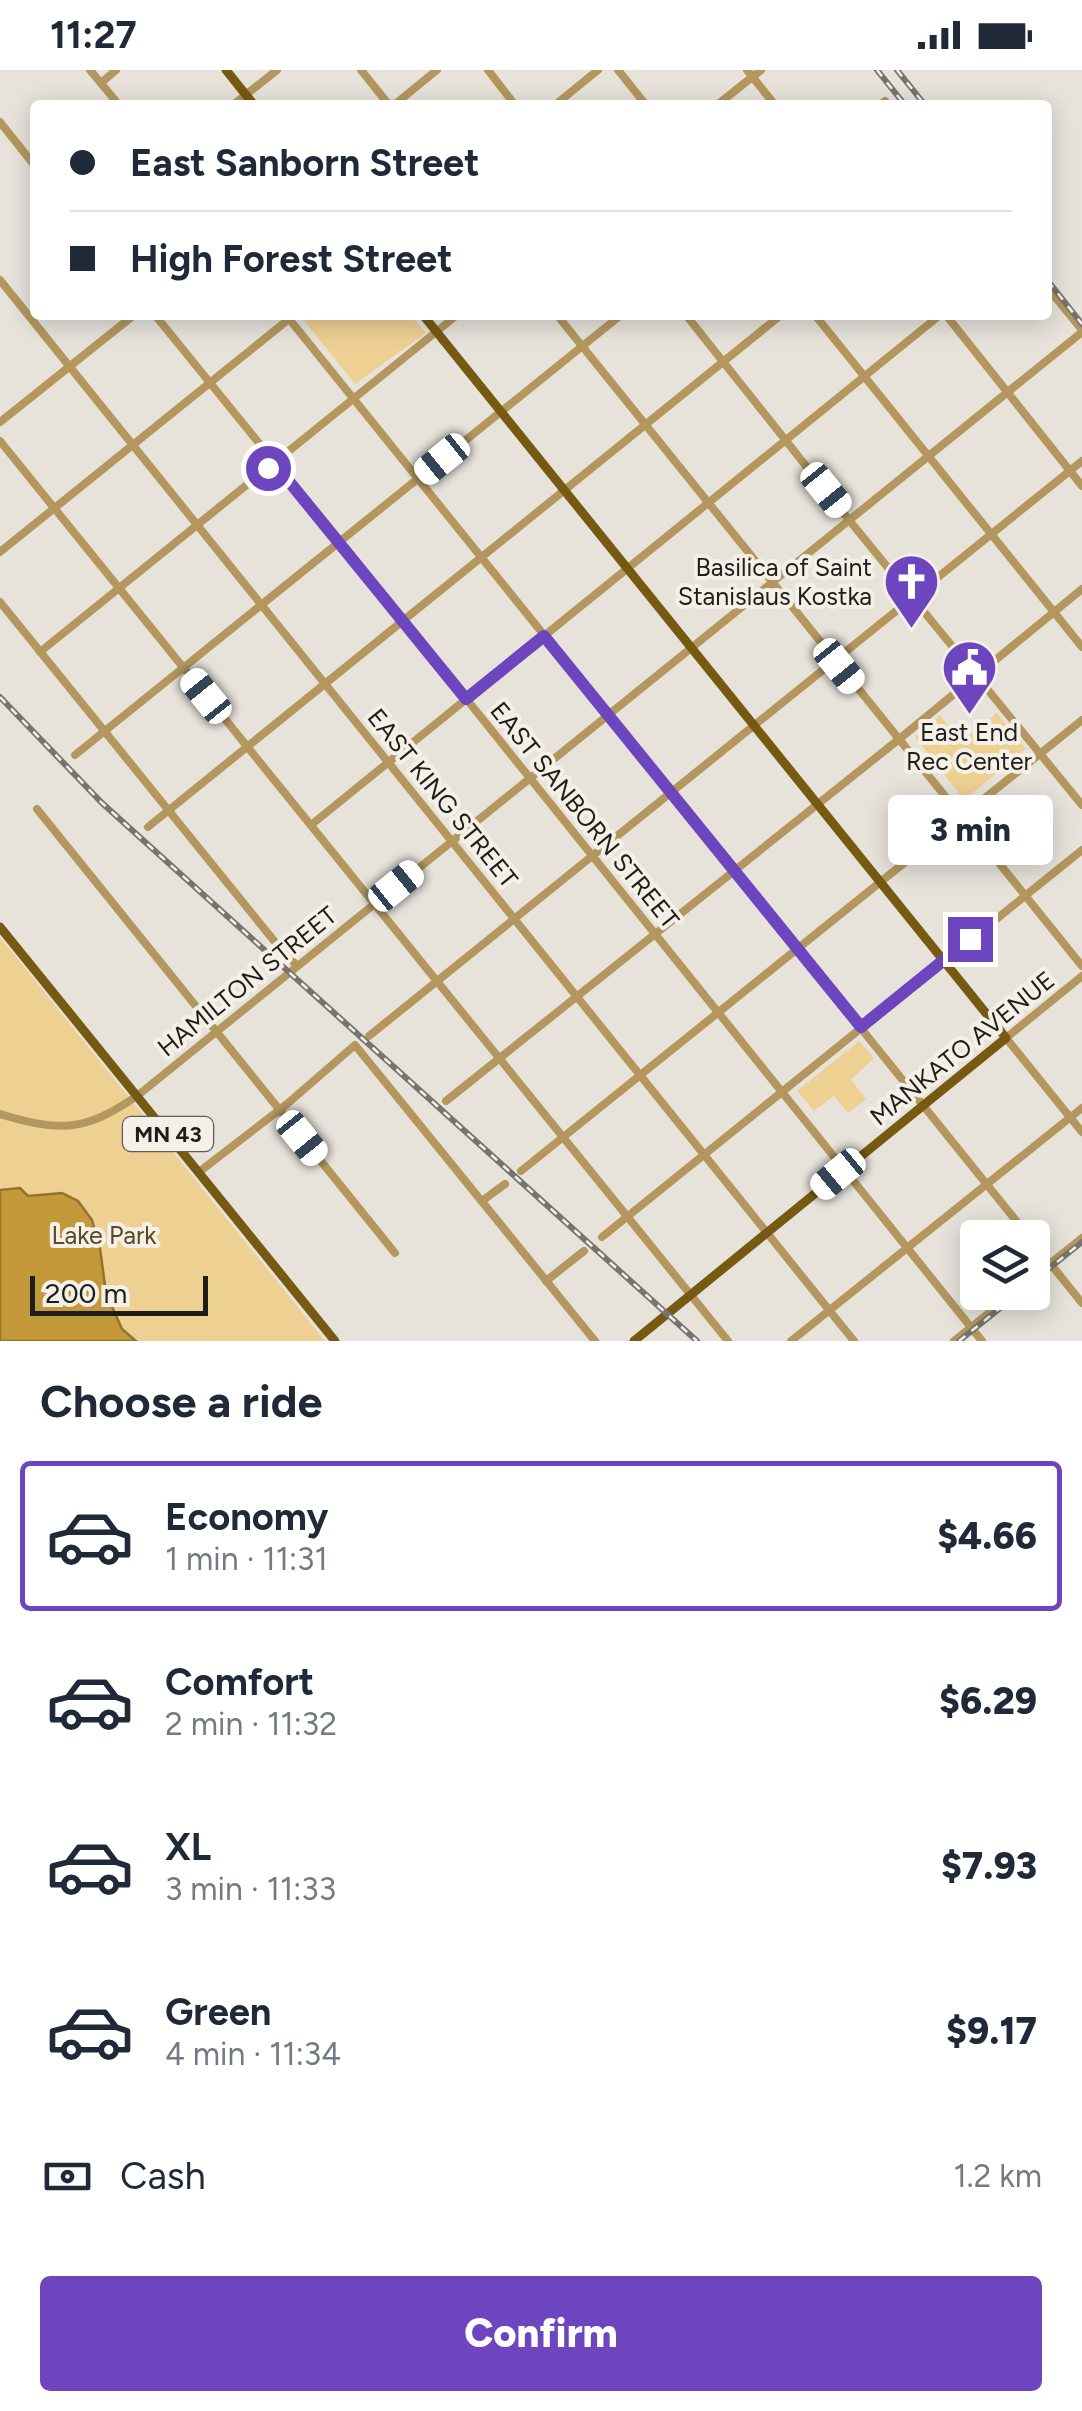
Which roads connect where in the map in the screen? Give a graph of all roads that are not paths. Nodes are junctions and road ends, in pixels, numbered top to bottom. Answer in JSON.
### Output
{"nodes":[{"id":1,"x":90,"y":70,"type":"edge"},
{"id":2,"x":116,"y":70,"type":"edge"},
{"id":3,"x":226,"y":70,"type":"edge"},
{"id":4,"x":277,"y":70,"type":"edge"},
{"id":5,"x":361,"y":70,"type":"edge"},
{"id":6,"x":437,"y":70,"type":"edge"},
{"id":7,"x":488,"y":70,"type":"edge"},
{"id":8,"x":598,"y":70,"type":"edge"},
{"id":9,"x":618,"y":70,"type":"edge"},
{"id":10,"x":760,"y":70,"type":"edge"},
{"id":11,"x":749,"y":73,"type":"edge"},
{"id":12,"x":101,"y":83,"type":"junction"},
{"id":13,"x":246,"y":95,"type":"junction"},
{"id":14,"x":114,"y":100,"type":"edge"},
{"id":15,"x":240,"y":100,"type":"edge"},
{"id":16,"x":250,"y":100,"type":"edge"},
{"id":17,"x":388,"y":100,"type":"edge"},
{"id":18,"x":398,"y":100,"type":"edge"},
{"id":19,"x":512,"y":100,"type":"edge"},
{"id":20,"x":561,"y":100,"type":"edge"},
{"id":21,"x":642,"y":100,"type":"edge"},
{"id":22,"x":722,"y":100,"type":"edge"},
{"id":23,"x":771,"y":100,"type":"edge"},
{"id":24,"x":0,"y":122,"type":"edge"},
{"id":25,"x":30,"y":160,"type":"edge"},
{"id":26,"x":0,"y":280,"type":"edge"},
{"id":27,"x":1052,"y":293,"type":"edge"},
{"id":28,"x":30,"y":317,"type":"edge"},
{"id":29,"x":33,"y":320,"type":"edge"},
{"id":30,"x":128,"y":320,"type":"edge"},
{"id":31,"x":159,"y":320,"type":"edge"},
{"id":32,"x":285,"y":320,"type":"edge"},
{"id":33,"x":293,"y":320,"type":"edge"},
{"id":34,"x":427,"y":320,"type":"edge"},
{"id":35,"x":452,"y":320,"type":"edge"},
{"id":36,"x":561,"y":320,"type":"edge"},
{"id":37,"x":615,"y":320,"type":"edge"},
{"id":38,"x":690,"y":320,"type":"edge"},
{"id":39,"x":775,"y":320,"type":"edge"},
{"id":40,"x":819,"y":320,"type":"edge"},
{"id":41,"x":937,"y":320,"type":"edge"},
{"id":42,"x":947,"y":320,"type":"edge"},
{"id":43,"x":1082,"y":331,"type":"edge"},
{"id":44,"x":437,"y":332,"type":"junction"},
{"id":45,"x":582,"y":346,"type":"junction"},
{"id":46,"x":724,"y":361,"type":"junction"},
{"id":47,"x":70,"y":366,"type":"junction"},
{"id":48,"x":865,"y":377,"type":"junction"},
{"id":49,"x":210,"y":382,"type":"junction"},
{"id":50,"x":1008,"y":392,"type":"junction"},
{"id":51,"x":354,"y":399,"type":"junction"},
{"id":52,"x":501,"y":412,"type":"junction"},
{"id":53,"x":0,"y":422,"type":"edge"},
{"id":54,"x":645,"y":425,"type":"junction"},
{"id":55,"x":786,"y":440,"type":"junction"},
{"id":56,"x":0,"y":441,"type":"edge"},
{"id":57,"x":133,"y":445,"type":"junction"},
{"id":58,"x":928,"y":456,"type":"junction"},
{"id":59,"x":1082,"y":461,"type":"edge"},
{"id":60,"x":274,"y":463,"type":"junction"},
{"id":61,"x":1070,"y":471,"type":"junction"},
{"id":62,"x":418,"y":479,"type":"junction"},
{"id":63,"x":1082,"y":486,"type":"edge"},
{"id":64,"x":564,"y":490,"type":"junction"},
{"id":65,"x":708,"y":504,"type":"junction"},
{"id":66,"x":54,"y":508,"type":"junction"},
{"id":67,"x":849,"y":520,"type":"junction"},
{"id":68,"x":197,"y":525,"type":"junction"},
{"id":69,"x":991,"y":533,"type":"junction"},
{"id":70,"x":339,"y":543,"type":"junction"},
{"id":71,"x":0,"y":552,"type":"edge"},
{"id":72,"x":482,"y":557,"type":"junction"},
{"id":73,"x":628,"y":568,"type":"junction"},
{"id":74,"x":772,"y":583,"type":"junction"},
{"id":75,"x":119,"y":588,"type":"junction"},
{"id":76,"x":1082,"y":588,"type":"edge"},
{"id":77,"x":913,"y":597,"type":"junction"},
{"id":78,"x":0,"y":602,"type":"edge"},
{"id":79,"x":262,"y":605,"type":"junction"},
{"id":80,"x":1053,"y":611,"type":"junction"},
{"id":81,"x":402,"y":622,"type":"junction"},
{"id":82,"x":544,"y":636,"type":"junction"},
{"id":83,"x":1082,"y":646,"type":"edge"},
{"id":84,"x":691,"y":648,"type":"junction"},
{"id":85,"x":40,"y":652,"type":"junction"},
{"id":86,"x":835,"y":661,"type":"junction"},
{"id":87,"x":184,"y":668,"type":"junction"},
{"id":88,"x":976,"y":675,"type":"junction"},
{"id":89,"x":325,"y":684,"type":"junction"},
{"id":90,"x":466,"y":699,"type":"junction"},
{"id":91,"x":608,"y":715,"type":"junction"},
{"id":92,"x":1082,"y":720,"type":"edge"},
{"id":93,"x":754,"y":725,"type":"junction"},
{"id":94,"x":105,"y":732,"type":"junction"},
{"id":95,"x":898,"y":740,"type":"junction"},
{"id":96,"x":248,"y":747,"type":"junction"},
{"id":97,"x":1040,"y":754,"type":"junction"},
{"id":98,"x":75,"y":755,"type":"dead end"},
{"id":99,"x":388,"y":762,"type":"junction"},
{"id":100,"x":529,"y":779,"type":"junction"},
{"id":101,"x":672,"y":792,"type":"junction"},
{"id":102,"x":817,"y":804,"type":"junction"},
{"id":103,"x":1082,"y":804,"type":"edge"},
{"id":104,"x":36,"y":809,"type":"dead end"},
{"id":105,"x":169,"y":810,"type":"junction"},
{"id":106,"x":961,"y":818,"type":"junction"},
{"id":107,"x":310,"y":825,"type":"junction"},
{"id":108,"x":148,"y":827,"type":"dead end"},
{"id":109,"x":452,"y":841,"type":"junction"},
{"id":110,"x":1082,"y":850,"type":"edge"},
{"id":111,"x":591,"y":856,"type":"junction"},
{"id":112,"x":734,"y":870,"type":"junction"},
{"id":113,"x":880,"y":882,"type":"junction"},
{"id":114,"x":1025,"y":895,"type":"junction"},
{"id":115,"x":374,"y":904,"type":"junction"},
{"id":116,"x":514,"y":919,"type":"junction"},
{"id":117,"x":0,"y":927,"type":"edge"},
{"id":118,"x":655,"y":935,"type":"junction"},
{"id":119,"x":798,"y":950,"type":"junction"},
{"id":120,"x":944,"y":960,"type":"junction"},
{"id":121,"x":297,"y":966,"type":"junction"},
{"id":122,"x":1082,"y":966,"type":"edge"},
{"id":123,"x":1082,"y":976,"type":"edge"},
{"id":124,"x":436,"y":981,"type":"junction"},
{"id":125,"x":577,"y":997,"type":"junction"},
{"id":126,"x":720,"y":1014,"type":"junction"},
{"id":127,"x":861,"y":1027,"type":"junction"},
{"id":128,"x":216,"y":1032,"type":"junction"},
{"id":129,"x":370,"y":1036,"type":"dead end"},
{"id":130,"x":1006,"y":1038,"type":"junction"},
{"id":131,"x":500,"y":1060,"type":"junction"},
{"id":132,"x":641,"y":1076,"type":"junction"},
{"id":133,"x":781,"y":1091,"type":"junction"},
{"id":134,"x":137,"y":1096,"type":"junction"},
{"id":135,"x":446,"y":1101,"type":"dead end"},
{"id":136,"x":924,"y":1106,"type":"junction"},
{"id":137,"x":1082,"y":1108,"type":"edge"},
{"id":138,"x":279,"y":1110,"type":"junction"},
{"id":139,"x":0,"y":1114,"type":"edge"},
{"id":140,"x":430,"y":1115,"type":"dead end"},
{"id":141,"x":1070,"y":1118,"type":"junction"},
{"id":142,"x":419,"y":1124,"type":"junction"},
{"id":143,"x":1082,"y":1132,"type":"edge"},
{"id":144,"x":564,"y":1138,"type":"junction"},
{"id":145,"x":704,"y":1154,"type":"junction"},
{"id":146,"x":844,"y":1170,"type":"junction"},
{"id":147,"x":521,"y":1171,"type":"dead end"},
{"id":148,"x":199,"y":1172,"type":"junction"},
{"id":149,"x":505,"y":1184,"type":"dead end"},
{"id":150,"x":988,"y":1184,"type":"junction"},
{"id":151,"x":482,"y":1201,"type":"junction"},
{"id":152,"x":627,"y":1216,"type":"junction"},
{"id":153,"x":1016,"y":1220,"type":"edge"},
{"id":154,"x":768,"y":1234,"type":"junction"},
{"id":155,"x":602,"y":1237,"type":"dead end"},
{"id":156,"x":1082,"y":1238,"type":"edge"},
{"id":157,"x":906,"y":1248,"type":"junction"},
{"id":158,"x":395,"y":1252,"type":"dead end"},
{"id":159,"x":584,"y":1252,"type":"dead end"},
{"id":160,"x":1050,"y":1264,"type":"joint"},
{"id":161,"x":546,"y":1281,"type":"junction"},
{"id":162,"x":690,"y":1294,"type":"junction"},
{"id":163,"x":1082,"y":1303,"type":"edge"},
{"id":164,"x":993,"y":1310,"type":"edge"},
{"id":165,"x":830,"y":1311,"type":"junction"},
{"id":166,"x":971,"y":1328,"type":"junction"},
{"id":167,"x":335,"y":1341,"type":"edge"},
{"id":168,"x":595,"y":1341,"type":"edge"},
{"id":169,"x":634,"y":1341,"type":"edge"},
{"id":170,"x":728,"y":1341,"type":"edge"},
{"id":171,"x":791,"y":1341,"type":"edge"},
{"id":172,"x":854,"y":1341,"type":"edge"},
{"id":173,"x":954,"y":1341,"type":"edge"},
{"id":174,"x":982,"y":1341,"type":"edge"}],
"edges":[{"from":1,"to":12,"type":"street"},
{"from":2,"to":12,"type":"street"},
{"from":3,"to":13,"type":"main road"},
{"from":4,"to":13,"type":"street"},
{"from":5,"to":17,"type":"street"},
{"from":6,"to":18,"type":"street"},
{"from":7,"to":19,"type":"street"},
{"from":8,"to":20,"type":"street"},
{"from":9,"to":21,"type":"street"},
{"from":10,"to":11,"type":"street"},
{"from":11,"to":22,"type":"street"},
{"from":11,"to":23,"type":"street"},
{"from":12,"to":14,"type":"street"},
{"from":13,"to":15,"type":"street"},
{"from":13,"to":16,"type":"main road"},
{"from":24,"to":25,"type":"street"},
{"from":26,"to":28,"type":"street","name":"EAST KING STREET"},
{"from":27,"to":43,"type":"street"},
{"from":29,"to":47,"type":"street","name":"EAST KING STREET"},
{"from":30,"to":47,"type":"street"},
{"from":31,"to":49,"type":"street","name":"EAST SANBORN STREET"},
{"from":32,"to":49,"type":"street"},
{"from":33,"to":51,"type":"street"},
{"from":34,"to":44,"type":"main road"},
{"from":35,"to":44,"type":"street"},
{"from":36,"to":45,"type":"street"},
{"from":37,"to":45,"type":"street"},
{"from":38,"to":46,"type":"street"},
{"from":39,"to":46,"type":"street"},
{"from":40,"to":48,"type":"street"},
{"from":41,"to":48,"type":"street"},
{"from":42,"to":50,"type":"street"},
{"from":43,"to":50,"type":"street","name":"HAMILTON STREET"},
{"from":44,"to":51,"type":"street"},
{"from":44,"to":52,"type":"main road"},
{"from":45,"to":52,"type":"street"},
{"from":45,"to":54,"type":"street"},
{"from":46,"to":54,"type":"street"},
{"from":46,"to":55,"type":"street"},
{"from":47,"to":53,"type":"street"},
{"from":47,"to":57,"type":"street","name":"EAST KING STREET"},
{"from":48,"to":55,"type":"street"},
{"from":48,"to":58,"type":"street"},
{"from":49,"to":57,"type":"street"},
{"from":49,"to":60,"type":"street","name":"EAST SANBORN STREET"},
{"from":50,"to":58,"type":"street","name":"HAMILTON STREET"},
{"from":50,"to":61,"type":"street"},
{"from":51,"to":60,"type":"street"},
{"from":51,"to":62,"type":"street"},
{"from":52,"to":62,"type":"street"},
{"from":52,"to":64,"type":"main road"},
{"from":54,"to":64,"type":"street"},
{"from":54,"to":65,"type":"street"},
{"from":55,"to":65,"type":"street"},
{"from":55,"to":67,"type":"street"},
{"from":56,"to":66,"type":"street"},
{"from":57,"to":66,"type":"street"},
{"from":57,"to":68,"type":"street","name":"EAST KING STREET"},
{"from":58,"to":67,"type":"street","name":"HAMILTON STREET"},
{"from":58,"to":69,"type":"street"},
{"from":59,"to":61,"type":"street"},
{"from":60,"to":68,"type":"street"},
{"from":60,"to":70,"type":"street","name":"EAST SANBORN STREET"},
{"from":61,"to":63,"type":"street"},
{"from":61,"to":69,"type":"street"},
{"from":62,"to":70,"type":"street"},
{"from":62,"to":72,"type":"street"},
{"from":64,"to":72,"type":"street"},
{"from":64,"to":73,"type":"main road"},
{"from":65,"to":73,"type":"street"},
{"from":65,"to":74,"type":"street"},
{"from":66,"to":71,"type":"street"},
{"from":66,"to":75,"type":"street"},
{"from":67,"to":74,"type":"street","name":"HAMILTON STREET"},
{"from":67,"to":77,"type":"street"},
{"from":68,"to":75,"type":"street"},
{"from":68,"to":79,"type":"street","name":"EAST KING STREET"},
{"from":69,"to":77,"type":"street"},
{"from":69,"to":80,"type":"street"},
{"from":70,"to":79,"type":"street"},
{"from":70,"to":81,"type":"street","name":"EAST SANBORN STREET"},
{"from":72,"to":81,"type":"street"},
{"from":72,"to":82,"type":"street"},
{"from":73,"to":82,"type":"street"},
{"from":73,"to":84,"type":"main road"},
{"from":74,"to":84,"type":"street","name":"HAMILTON STREET"},
{"from":74,"to":86,"type":"street"},
{"from":75,"to":85,"type":"street"},
{"from":75,"to":87,"type":"street"},
{"from":76,"to":80,"type":"street"},
{"from":77,"to":86,"type":"street"},
{"from":77,"to":88,"type":"street"},
{"from":78,"to":85,"type":"street"},
{"from":79,"to":87,"type":"street"},
{"from":79,"to":89,"type":"street","name":"EAST KING STREET"},
{"from":80,"to":83,"type":"street"},
{"from":80,"to":88,"type":"street"},
{"from":81,"to":89,"type":"street"},
{"from":81,"to":90,"type":"street","name":"EAST SANBORN STREET"},
{"from":82,"to":90,"type":"street"},
{"from":82,"to":91,"type":"street"},
{"from":84,"to":91,"type":"street","name":"HAMILTON STREET"},
{"from":84,"to":93,"type":"main road"},
{"from":85,"to":94,"type":"street"},
{"from":86,"to":93,"type":"street"},
{"from":86,"to":95,"type":"street"},
{"from":87,"to":94,"type":"street"},
{"from":87,"to":96,"type":"street"},
{"from":88,"to":95,"type":"street"},
{"from":88,"to":97,"type":"street"},
{"from":89,"to":96,"type":"street"},
{"from":89,"to":99,"type":"street","name":"EAST KING STREET"},
{"from":90,"to":99,"type":"street"},
{"from":90,"to":100,"type":"street","name":"EAST SANBORN STREET"},
{"from":91,"to":100,"type":"street","name":"HAMILTON STREET"},
{"from":91,"to":101,"type":"street"},
{"from":92,"to":97,"type":"street"},
{"from":93,"to":101,"type":"street"},
{"from":93,"to":102,"type":"main road"},
{"from":94,"to":98,"type":"street"},
{"from":94,"to":105,"type":"street"},
{"from":95,"to":102,"type":"street"},
{"from":95,"to":106,"type":"street"},
{"from":96,"to":105,"type":"street"},
{"from":96,"to":107,"type":"street"},
{"from":97,"to":103,"type":"street"},
{"from":97,"to":106,"type":"street"},
{"from":99,"to":107,"type":"street"},
{"from":99,"to":109,"type":"street","name":"EAST KING STREET"},
{"from":100,"to":109,"type":"street","name":"HAMILTON STREET"},
{"from":100,"to":111,"type":"street","name":"EAST SANBORN STREET"},
{"from":101,"to":111,"type":"street"},
{"from":101,"to":112,"type":"street"},
{"from":102,"to":112,"type":"street"},
{"from":102,"to":113,"type":"main road"},
{"from":104,"to":128,"type":"street"},
{"from":105,"to":108,"type":"street"},
{"from":105,"to":121,"type":"street"},
{"from":106,"to":113,"type":"street"},
{"from":106,"to":114,"type":"street"},
{"from":107,"to":115,"type":"street"},
{"from":109,"to":115,"type":"street","name":"HAMILTON STREET"},
{"from":109,"to":116,"type":"street","name":"EAST KING STREET"},
{"from":110,"to":114,"type":"street"},
{"from":111,"to":116,"type":"street"},
{"from":111,"to":118,"type":"street","name":"EAST SANBORN STREET"},
{"from":112,"to":118,"type":"street"},
{"from":112,"to":119,"type":"street"},
{"from":113,"to":119,"type":"street"},
{"from":113,"to":120,"type":"main road"},
{"from":114,"to":120,"type":"street"},
{"from":114,"to":122,"type":"street"},
{"from":115,"to":121,"type":"street","name":"HAMILTON STREET"},
{"from":115,"to":124,"type":"street"},
{"from":116,"to":124,"type":"street"},
{"from":116,"to":125,"type":"street","name":"EAST KING STREET"},
{"from":117,"to":134,"type":"main road","number":"MN 43"},
{"from":118,"to":125,"type":"street"},
{"from":118,"to":126,"type":"street","name":"EAST SANBORN STREET"},
{"from":119,"to":126,"type":"street"},
{"from":119,"to":127,"type":"street"},
{"from":120,"to":127,"type":"street"},
{"from":120,"to":130,"type":"main road"},
{"from":121,"to":128,"type":"street","name":"HAMILTON STREET"},
{"from":123,"to":130,"type":"street","name":"MANKATO AVENUE"},
{"from":124,"to":129,"type":"street"},
{"from":124,"to":131,"type":"street"},
{"from":125,"to":131,"type":"street"},
{"from":125,"to":132,"type":"street","name":"EAST KING STREET"},
{"from":126,"to":132,"type":"street"},
{"from":126,"to":133,"type":"street","name":"EAST SANBORN STREET"},
{"from":127,"to":133,"type":"street"},
{"from":127,"to":136,"type":"street"},
{"from":128,"to":134,"type":"street","name":"HAMILTON STREET"},
{"from":128,"to":138,"type":"street"},
{"from":130,"to":136,"type":"main road","name":"MANKATO AVENUE"},
{"from":130,"to":141,"type":"street"},
{"from":131,"to":135,"type":"street"},
{"from":131,"to":144,"type":"street"},
{"from":132,"to":144,"type":"street"},
{"from":132,"to":145,"type":"street","name":"EAST KING STREET"},
{"from":133,"to":145,"type":"street"},
{"from":133,"to":146,"type":"street","name":"EAST SANBORN STREET"},
{"from":134,"to":139,"type":"street","name":"HAMILTON STREET"},
{"from":134,"to":148,"type":"main road","number":"MN 43"},
{"from":136,"to":146,"type":"main road","name":"MANKATO AVENUE"},
{"from":136,"to":150,"type":"street"},
{"from":137,"to":141,"type":"street"},
{"from":138,"to":142,"type":"street"},
{"from":138,"to":148,"type":"street"},
{"from":138,"to":158,"type":"street"},
{"from":140,"to":142,"type":"street"},
{"from":141,"to":143,"type":"street"},
{"from":141,"to":150,"type":"street"},
{"from":142,"to":151,"type":"street"},
{"from":144,"to":147,"type":"street"},
{"from":144,"to":152,"type":"street"},
{"from":145,"to":152,"type":"street"},
{"from":145,"to":154,"type":"street","name":"EAST KING STREET"},
{"from":146,"to":154,"type":"main road","name":"MANKATO AVENUE"},
{"from":146,"to":157,"type":"street","name":"EAST SANBORN STREET"},
{"from":148,"to":167,"type":"main road","number":"MN 43"},
{"from":149,"to":151,"type":"street"},
{"from":150,"to":153,"type":"street"},
{"from":150,"to":157,"type":"street"},
{"from":151,"to":161,"type":"street"},
{"from":152,"to":155,"type":"street"},
{"from":152,"to":162,"type":"street"},
{"from":154,"to":162,"type":"main road","name":"MANKATO AVENUE"},
{"from":154,"to":165,"type":"street","name":"EAST KING STREET"},
{"from":156,"to":160,"type":"street"},
{"from":157,"to":165,"type":"street"},
{"from":157,"to":166,"type":"street","name":"EAST SANBORN STREET"},
{"from":159,"to":161,"type":"street"},
{"from":160,"to":163,"type":"street"},
{"from":161,"to":168,"type":"street"},
{"from":162,"to":169,"type":"main road","name":"MANKATO AVENUE"},
{"from":162,"to":170,"type":"street"},
{"from":164,"to":166,"type":"street"},
{"from":165,"to":171,"type":"street"},
{"from":165,"to":172,"type":"street","name":"EAST KING STREET"},
{"from":166,"to":173,"type":"street"},
{"from":166,"to":174,"type":"street","name":"EAST SANBORN STREET"}]}
